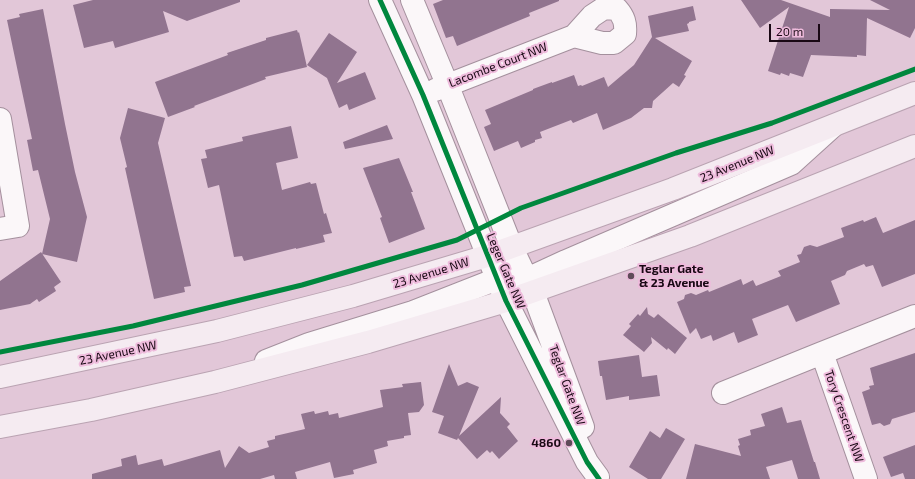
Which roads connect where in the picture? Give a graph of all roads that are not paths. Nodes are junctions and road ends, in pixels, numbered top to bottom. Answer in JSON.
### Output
{"nodes":[{"id":1,"x":380,"y":0,"type":"edge"},
{"id":2,"x":412,"y":0,"type":"edge"},
{"id":3,"x":574,"y":36,"type":"dead end"},
{"id":4,"x":447,"y":84,"type":"junction"},
{"id":5,"x":915,"y":93,"type":"edge"},
{"id":6,"x":423,"y":95,"type":"junction"},
{"id":7,"x":0,"y":119,"type":"edge"},
{"id":8,"x":833,"y":126,"type":"junction"},
{"id":9,"x":915,"y":146,"type":"edge"},
{"id":10,"x":0,"y":229,"type":"edge"},
{"id":11,"x":512,"y":248,"type":"junction"},
{"id":12,"x":488,"y":256,"type":"junction"},
{"id":13,"x":497,"y":279,"type":"junction"},
{"id":14,"x":530,"y":285,"type":"junction"},
{"id":15,"x":506,"y":301,"type":"junction"},
{"id":16,"x":915,"y":316,"type":"edge"},
{"id":17,"x":822,"y":353,"type":"junction"},
{"id":18,"x":0,"y":377,"type":"edge"},
{"id":19,"x":215,"y":382,"type":"junction"},
{"id":20,"x":723,"y":393,"type":"dead end"},
{"id":21,"x":0,"y":427,"type":"edge"},
{"id":22,"x":599,"y":478,"type":"edge"},
{"id":23,"x":866,"y":479,"type":"edge"}],
"edges":[{"from":1,"to":6,"type":"street","name":"Leger Gate NW"},
{"from":2,"to":4,"type":"street","name":"Leger Gate NW"},
{"from":3,"to":4,"type":"street","name":"Lacombe Court NW"},
{"from":4,"to":6,"type":"street","name":"Lacombe Court NW"},
{"from":4,"to":11,"type":"street","name":"Leger Gate NW"},
{"from":5,"to":8,"type":"main road","name":"23 Avenue NW"},
{"from":6,"to":12,"type":"street","name":"Leger Gate NW"},
{"from":7,"to":10,"type":"street"},
{"from":8,"to":11,"type":"main road","name":"23 Avenue NW"},
{"from":8,"to":14,"type":"street"},
{"from":9,"to":14,"type":"main road"},
{"from":11,"to":12,"type":"main road","name":"23 Avenue NW"},
{"from":11,"to":13,"type":"street"},
{"from":11,"to":14,"type":"street","name":"Leger Gate NW"},
{"from":12,"to":13,"type":"street","name":"Leger Gate NW"},
{"from":12,"to":18,"type":"main road","name":"23 Avenue NW"},
{"from":13,"to":15,"type":"street","name":"Leger Gate NW"},
{"from":13,"to":19,"type":"street"},
{"from":14,"to":15,"type":"main road"},
{"from":14,"to":22,"type":"street","name":"Teglar Gate NW"},
{"from":15,"to":19,"type":"main road"},
{"from":15,"to":22,"type":"street","name":"Leger Gate NW"},
{"from":16,"to":17,"type":"street","name":"Tory Crescent NW"},
{"from":17,"to":20,"type":"street","name":"Tory Crescent NW"},
{"from":17,"to":23,"type":"street","name":"Tory Crescent NW"},
{"from":19,"to":21,"type":"main road"}]}
